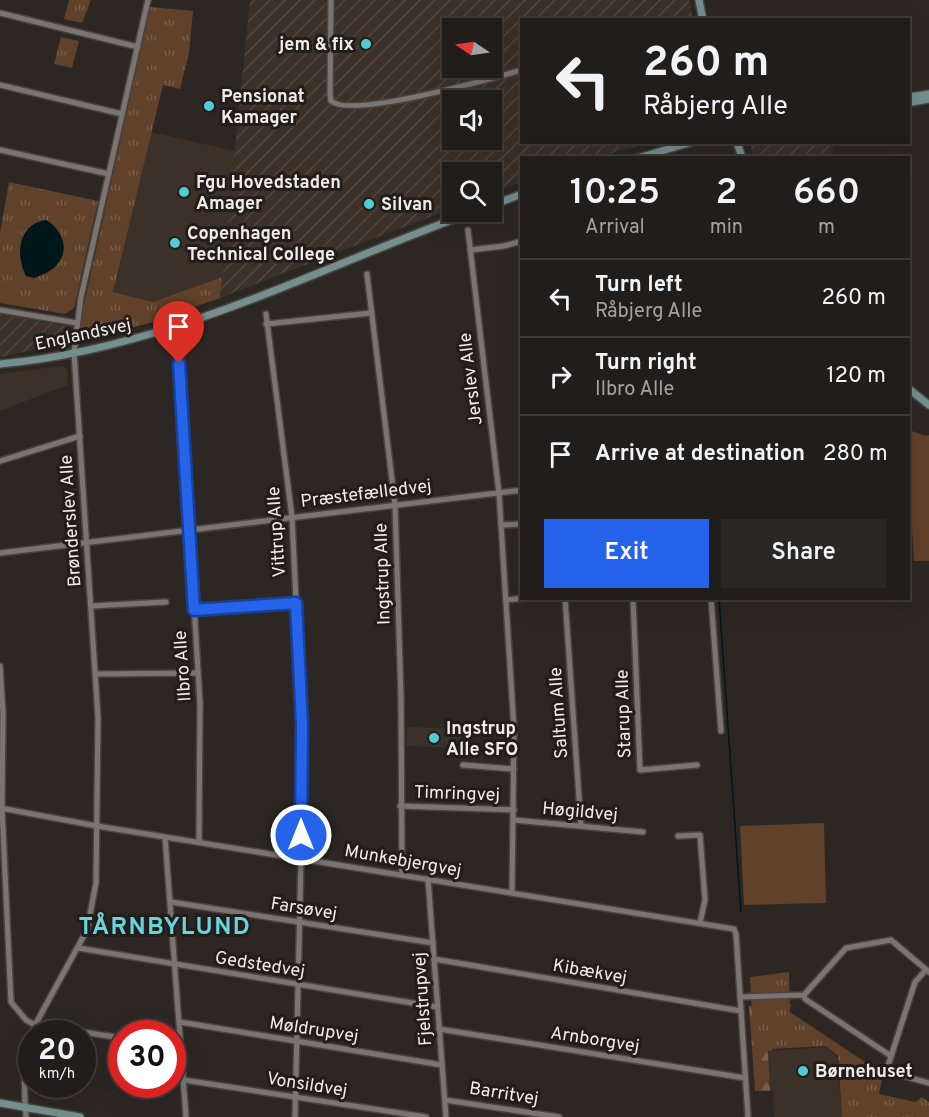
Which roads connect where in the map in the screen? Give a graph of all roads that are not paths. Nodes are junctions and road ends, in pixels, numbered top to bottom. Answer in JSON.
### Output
{"nodes":[{"id":1,"x":148,"y":0,"type":"edge"},
{"id":2,"x":331,"y":0,"type":"edge"},
{"id":3,"x":699,"y":0,"type":"edge"},
{"id":4,"x":0,"y":13,"type":"edge"},
{"id":5,"x":703,"y":18,"type":"edge"},
{"id":6,"x":138,"y":47,"type":"junction"},
{"id":7,"x":520,"y":71,"type":"edge"},
{"id":8,"x":0,"y":85,"type":"edge"},
{"id":9,"x":929,"y":94,"type":"edge"},
{"id":10,"x":910,"y":97,"type":"edge"},
{"id":11,"x":929,"y":99,"type":"edge"},
{"id":12,"x":910,"y":102,"type":"edge"},
{"id":13,"x":122,"y":114,"type":"junction"},
{"id":14,"x":685,"y":144,"type":"edge"},
{"id":15,"x":0,"y":150,"type":"edge"},
{"id":16,"x":645,"y":156,"type":"edge"},
{"id":17,"x":109,"y":174,"type":"junction"},
{"id":18,"x":520,"y":195,"type":"edge"},
{"id":19,"x":502,"y":201,"type":"edge"},
{"id":20,"x":447,"y":222,"type":"edge"},
{"id":21,"x":468,"y":230,"type":"dead end"},
{"id":22,"x":520,"y":242,"type":"edge"},
{"id":23,"x":470,"y":250,"type":"junction"},
{"id":24,"x":366,"y":274,"type":"dead end"},
{"id":25,"x":0,"y":309,"type":"edge"},
{"id":26,"x":371,"y":313,"type":"junction"},
{"id":27,"x":266,"y":314,"type":"dead end"},
{"id":28,"x":77,"y":323,"type":"junction"},
{"id":29,"x":266,"y":324,"type":"junction"},
{"id":30,"x":178,"y":345,"type":"dead end"},
{"id":31,"x":74,"y":352,"type":"junction"},
{"id":32,"x":0,"y":364,"type":"edge"},
{"id":33,"x":910,"y":389,"type":"edge"},
{"id":34,"x":929,"y":405,"type":"edge"},
{"id":35,"x":80,"y":436,"type":"junction"},
{"id":36,"x":0,"y":461,"type":"edge"},
{"id":37,"x":520,"y":490,"type":"edge"},
{"id":38,"x":499,"y":493,"type":"junction"},
{"id":39,"x":395,"y":505,"type":"junction"},
{"id":40,"x":292,"y":518,"type":"junction"},
{"id":41,"x":520,"y":524,"type":"edge"},
{"id":42,"x":501,"y":525,"type":"junction"},
{"id":43,"x":189,"y":529,"type":"junction"},
{"id":44,"x":86,"y":542,"type":"junction"},
{"id":45,"x":0,"y":552,"type":"edge"},
{"id":46,"x":520,"y":599,"type":"edge"},
{"id":47,"x":506,"y":600,"type":"junction"},
{"id":48,"x":565,"y":600,"type":"edge"},
{"id":49,"x":633,"y":600,"type":"edge"},
{"id":50,"x":711,"y":600,"type":"edge"},
{"id":51,"x":166,"y":602,"type":"dead end"},
{"id":52,"x":296,"y":603,"type":"junction"},
{"id":53,"x":91,"y":606,"type":"junction"},
{"id":54,"x":194,"y":610,"type":"junction"},
{"id":55,"x":0,"y":666,"type":"edge"},
{"id":56,"x":197,"y":673,"type":"junction"},
{"id":57,"x":96,"y":674,"type":"junction"},
{"id":58,"x":721,"y":731,"type":"dead end"},
{"id":59,"x":463,"y":765,"type":"dead end"},
{"id":60,"x":697,"y":765,"type":"dead end"},
{"id":61,"x":514,"y":769,"type":"junction"},
{"id":62,"x":400,"y":806,"type":"junction"},
{"id":63,"x":1,"y":808,"type":"edge"},
{"id":64,"x":514,"y":810,"type":"junction"},
{"id":65,"x":514,"y":820,"type":"junction"},
{"id":66,"x":97,"y":826,"type":"junction"},
{"id":67,"x":581,"y":826,"type":"junction"},
{"id":68,"x":643,"y":832,"type":"dead end"},
{"id":69,"x":678,"y":836,"type":"dead end"},
{"id":70,"x":165,"y":837,"type":"junction"},
{"id":71,"x":199,"y":842,"type":"junction"},
{"id":72,"x":301,"y":858,"type":"junction"},
{"id":73,"x":402,"y":875,"type":"junction"},
{"id":74,"x":428,"y":879,"type":"junction"},
{"id":75,"x":512,"y":893,"type":"junction"},
{"id":76,"x":171,"y":902,"type":"junction"},
{"id":77,"x":299,"y":922,"type":"junction"},
{"id":78,"x":700,"y":923,"type":"junction"},
{"id":79,"x":433,"y":943,"type":"junction"},
{"id":80,"x":78,"y":948,"type":"junction"},
{"id":81,"x":435,"y":959,"type":"junction"},
{"id":82,"x":175,"y":965,"type":"junction"},
{"id":83,"x":928,"y":971,"type":"edge"},
{"id":84,"x":297,"y":985,"type":"junction"},
{"id":85,"x":804,"y":995,"type":"junction"},
{"id":86,"x":740,"y":997,"type":"junction"},
{"id":87,"x":437,"y":1007,"type":"junction"},
{"id":88,"x":741,"y":1011,"type":"junction"},
{"id":89,"x":29,"y":1020,"type":"edge"},
{"id":90,"x":37,"y":1020,"type":"edge"},
{"id":91,"x":180,"y":1020,"type":"edge"},
{"id":92,"x":186,"y":1023,"type":"edge"},
{"id":93,"x":439,"y":1029,"type":"junction"},
{"id":94,"x":296,"y":1042,"type":"junction"},
{"id":95,"x":891,"y":1056,"type":"junction"},
{"id":96,"x":442,"y":1065,"type":"junction"},
{"id":97,"x":745,"y":1077,"type":"junction"},
{"id":98,"x":186,"y":1080,"type":"edge"},
{"id":99,"x":929,"y":1083,"type":"edge"},
{"id":100,"x":294,"y":1096,"type":"junction"},
{"id":101,"x":24,"y":1098,"type":"edge"},
{"id":102,"x":185,"y":1098,"type":"edge"},
{"id":103,"x":445,"y":1100,"type":"junction"},
{"id":104,"x":0,"y":1103,"type":"edge"},
{"id":105,"x":25,"y":1107,"type":"junction"},
{"id":106,"x":26,"y":1117,"type":"edge"},
{"id":107,"x":80,"y":1117,"type":"edge"},
{"id":108,"x":186,"y":1117,"type":"edge"},
{"id":109,"x":294,"y":1117,"type":"edge"},
{"id":110,"x":426,"y":1117,"type":"edge"},
{"id":111,"x":447,"y":1117,"type":"edge"},
{"id":112,"x":559,"y":1117,"type":"edge"},
{"id":113,"x":748,"y":1117,"type":"edge"}],
"edges":[{"from":1,"to":6,"type":"street","name":"Brønderslev Alle"},
{"from":2,"to":7,"type":"street"},
{"from":3,"to":5,"type":"main road"},
{"from":4,"to":6,"type":"street"},
{"from":6,"to":13,"type":"street","name":"Brønderslev Alle"},
{"from":8,"to":13,"type":"street"},
{"from":9,"to":10,"type":"main road"},
{"from":11,"to":12,"type":"main road"},
{"from":13,"to":17,"type":"street","name":"Brønderslev Alle"},
{"from":14,"to":16,"type":"main road"},
{"from":15,"to":17,"type":"street"},
{"from":17,"to":28,"type":"street","name":"Brønderslev Alle"},
{"from":18,"to":19,"type":"main road"},
{"from":20,"to":31,"type":"main road","name":"Englandsvej"},
{"from":21,"to":23,"type":"street","name":"Jerslev Alle"},
{"from":22,"to":23,"type":"street"},
{"from":23,"to":38,"type":"street","name":"Jerslev Alle"},
{"from":24,"to":26,"type":"street","name":"Ingstrup Alle"},
{"from":25,"to":28,"type":"street"},
{"from":26,"to":29,"type":"street"},
{"from":26,"to":39,"type":"street","name":"Ingstrup Alle"},
{"from":27,"to":29,"type":"street","name":"Vittrup Alle"},
{"from":28,"to":31,"type":"street","name":"Brønderslev Alle"},
{"from":29,"to":40,"type":"street","name":"Vittrup Alle"},
{"from":30,"to":43,"type":"street","name":"Ilbro Alle"},
{"from":31,"to":32,"type":"main road","name":"Englandsvej"},
{"from":31,"to":35,"type":"street","name":"Brønderslev Alle"},
{"from":33,"to":34,"type":"main road"},
{"from":35,"to":36,"type":"street"},
{"from":35,"to":44,"type":"street","name":"Brønderslev Alle"},
{"from":37,"to":38,"type":"street","name":"Præstefælledvej"},
{"from":38,"to":39,"type":"street","name":"Præstefælledvej"},
{"from":38,"to":42,"type":"street","name":"Jerslev Alle"},
{"from":39,"to":40,"type":"street","name":"Præstefælledvej"},
{"from":39,"to":62,"type":"street","name":"Ingstrup Alle"},
{"from":40,"to":43,"type":"street","name":"Præstefælledvej"},
{"from":40,"to":52,"type":"street","name":"Vittrup Alle"},
{"from":41,"to":42,"type":"street"},
{"from":42,"to":47,"type":"street","name":"Jerslev Alle"},
{"from":43,"to":44,"type":"street","name":"Præstefælledvej"},
{"from":43,"to":54,"type":"street","name":"Ilbro Alle"},
{"from":44,"to":45,"type":"street","name":"Præstefælledvej"},
{"from":44,"to":53,"type":"street","name":"Brønderslev Alle"},
{"from":46,"to":47,"type":"street"},
{"from":47,"to":61,"type":"street","name":"Jerslev Alle"},
{"from":48,"to":67,"type":"street","name":"Saltum Alle"},
{"from":49,"to":60,"type":"street","name":"Starup Alle"},
{"from":50,"to":58,"type":"street"},
{"from":51,"to":53,"type":"street"},
{"from":52,"to":54,"type":"street"},
{"from":52,"to":72,"type":"street","name":"Vittrup Alle"},
{"from":53,"to":57,"type":"street","name":"Brønderslev Alle"},
{"from":54,"to":56,"type":"street","name":"Ilbro Alle"},
{"from":55,"to":63,"type":"street"},
{"from":56,"to":57,"type":"street"},
{"from":56,"to":71,"type":"street","name":"Ilbro Alle"},
{"from":57,"to":66,"type":"street","name":"Brønderslev Alle"},
{"from":59,"to":61,"type":"street"},
{"from":61,"to":64,"type":"street","name":"Jerslev Alle"},
{"from":62,"to":64,"type":"street","name":"Timringvej"},
{"from":62,"to":73,"type":"street","name":"Ingstrup Alle"},
{"from":63,"to":66,"type":"street","name":"Munkebjergvej"},
{"from":63,"to":89,"type":"street"},
{"from":64,"to":65,"type":"street","name":"Jerslev Alle"},
{"from":65,"to":67,"type":"street","name":"Høgildvej"},
{"from":65,"to":75,"type":"street","name":"Jerslev Alle"},
{"from":66,"to":70,"type":"street","name":"Munkebjergvej"},
{"from":66,"to":80,"type":"street","name":"Brønderslev Alle"},
{"from":67,"to":68,"type":"street","name":"Høgildvej"},
{"from":69,"to":78,"type":"street"},
{"from":70,"to":71,"type":"street","name":"Munkebjergvej"},
{"from":70,"to":76,"type":"street"},
{"from":71,"to":72,"type":"street","name":"Munkebjergvej"},
{"from":72,"to":73,"type":"street","name":"Munkebjergvej"},
{"from":72,"to":77,"type":"street","name":"Vittrup Alle"},
{"from":73,"to":74,"type":"street","name":"Munkebjergvej"},
{"from":74,"to":75,"type":"street","name":"Munkebjergvej"},
{"from":74,"to":79,"type":"street","name":"Fjelstrupvej"},
{"from":75,"to":78,"type":"street","name":"Munkebjergvej"},
{"from":76,"to":77,"type":"street","name":"Farsøvej"},
{"from":76,"to":82,"type":"street"},
{"from":77,"to":79,"type":"street","name":"Farsøvej"},
{"from":77,"to":84,"type":"street","name":"Vittrup Alle"},
{"from":78,"to":86,"type":"street","name":"Munkebjergvej"},
{"from":79,"to":81,"type":"street","name":"Fjelstrupvej"},
{"from":80,"to":82,"type":"street","name":"Gedstedvej"},
{"from":80,"to":90,"type":"street","name":"Brønderslev Alle"},
{"from":81,"to":87,"type":"street","name":"Fjelstrupvej"},
{"from":81,"to":88,"type":"street","name":"Kibækvej"},
{"from":82,"to":84,"type":"street","name":"Gedstedvej"},
{"from":82,"to":91,"type":"street"},
{"from":83,"to":85,"type":"street"},
{"from":83,"to":95,"type":"street"},
{"from":84,"to":87,"type":"street","name":"Gedstedvej"},
{"from":84,"to":94,"type":"street","name":"Vittrup Alle"},
{"from":85,"to":86,"type":"street"},
{"from":85,"to":95,"type":"street"},
{"from":86,"to":88,"type":"street","name":"Munkebjergvej"},
{"from":87,"to":93,"type":"street","name":"Fjelstrupvej"},
{"from":88,"to":97,"type":"street","name":"Munkebjergvej"},
{"from":92,"to":94,"type":"street","name":"Møldrupvej"},
{"from":93,"to":96,"type":"street","name":"Fjelstrupvej"},
{"from":93,"to":97,"type":"street","name":"Arnborgvej"},
{"from":94,"to":96,"type":"street","name":"Møldrupvej"},
{"from":94,"to":100,"type":"street","name":"Vittrup Alle"},
{"from":95,"to":99,"type":"street"},
{"from":96,"to":103,"type":"street","name":"Fjelstrupvej"},
{"from":97,"to":113,"type":"street","name":"Munkebjergvej"},
{"from":98,"to":100,"type":"street","name":"Vonsildvej"},
{"from":100,"to":109,"type":"street","name":"Vittrup Alle"},
{"from":100,"to":110,"type":"street","name":"Vonsildvej"},
{"from":101,"to":105,"type":"street","name":"Brønderslev Alle"},
{"from":102,"to":108,"type":"street"},
{"from":103,"to":111,"type":"street","name":"Fjelstrupvej"},
{"from":103,"to":112,"type":"street","name":"Barritvej"},
{"from":104,"to":105,"type":"main road"},
{"from":105,"to":106,"type":"street","name":"Brønderslev Alle"},
{"from":105,"to":107,"type":"main road"}]}
